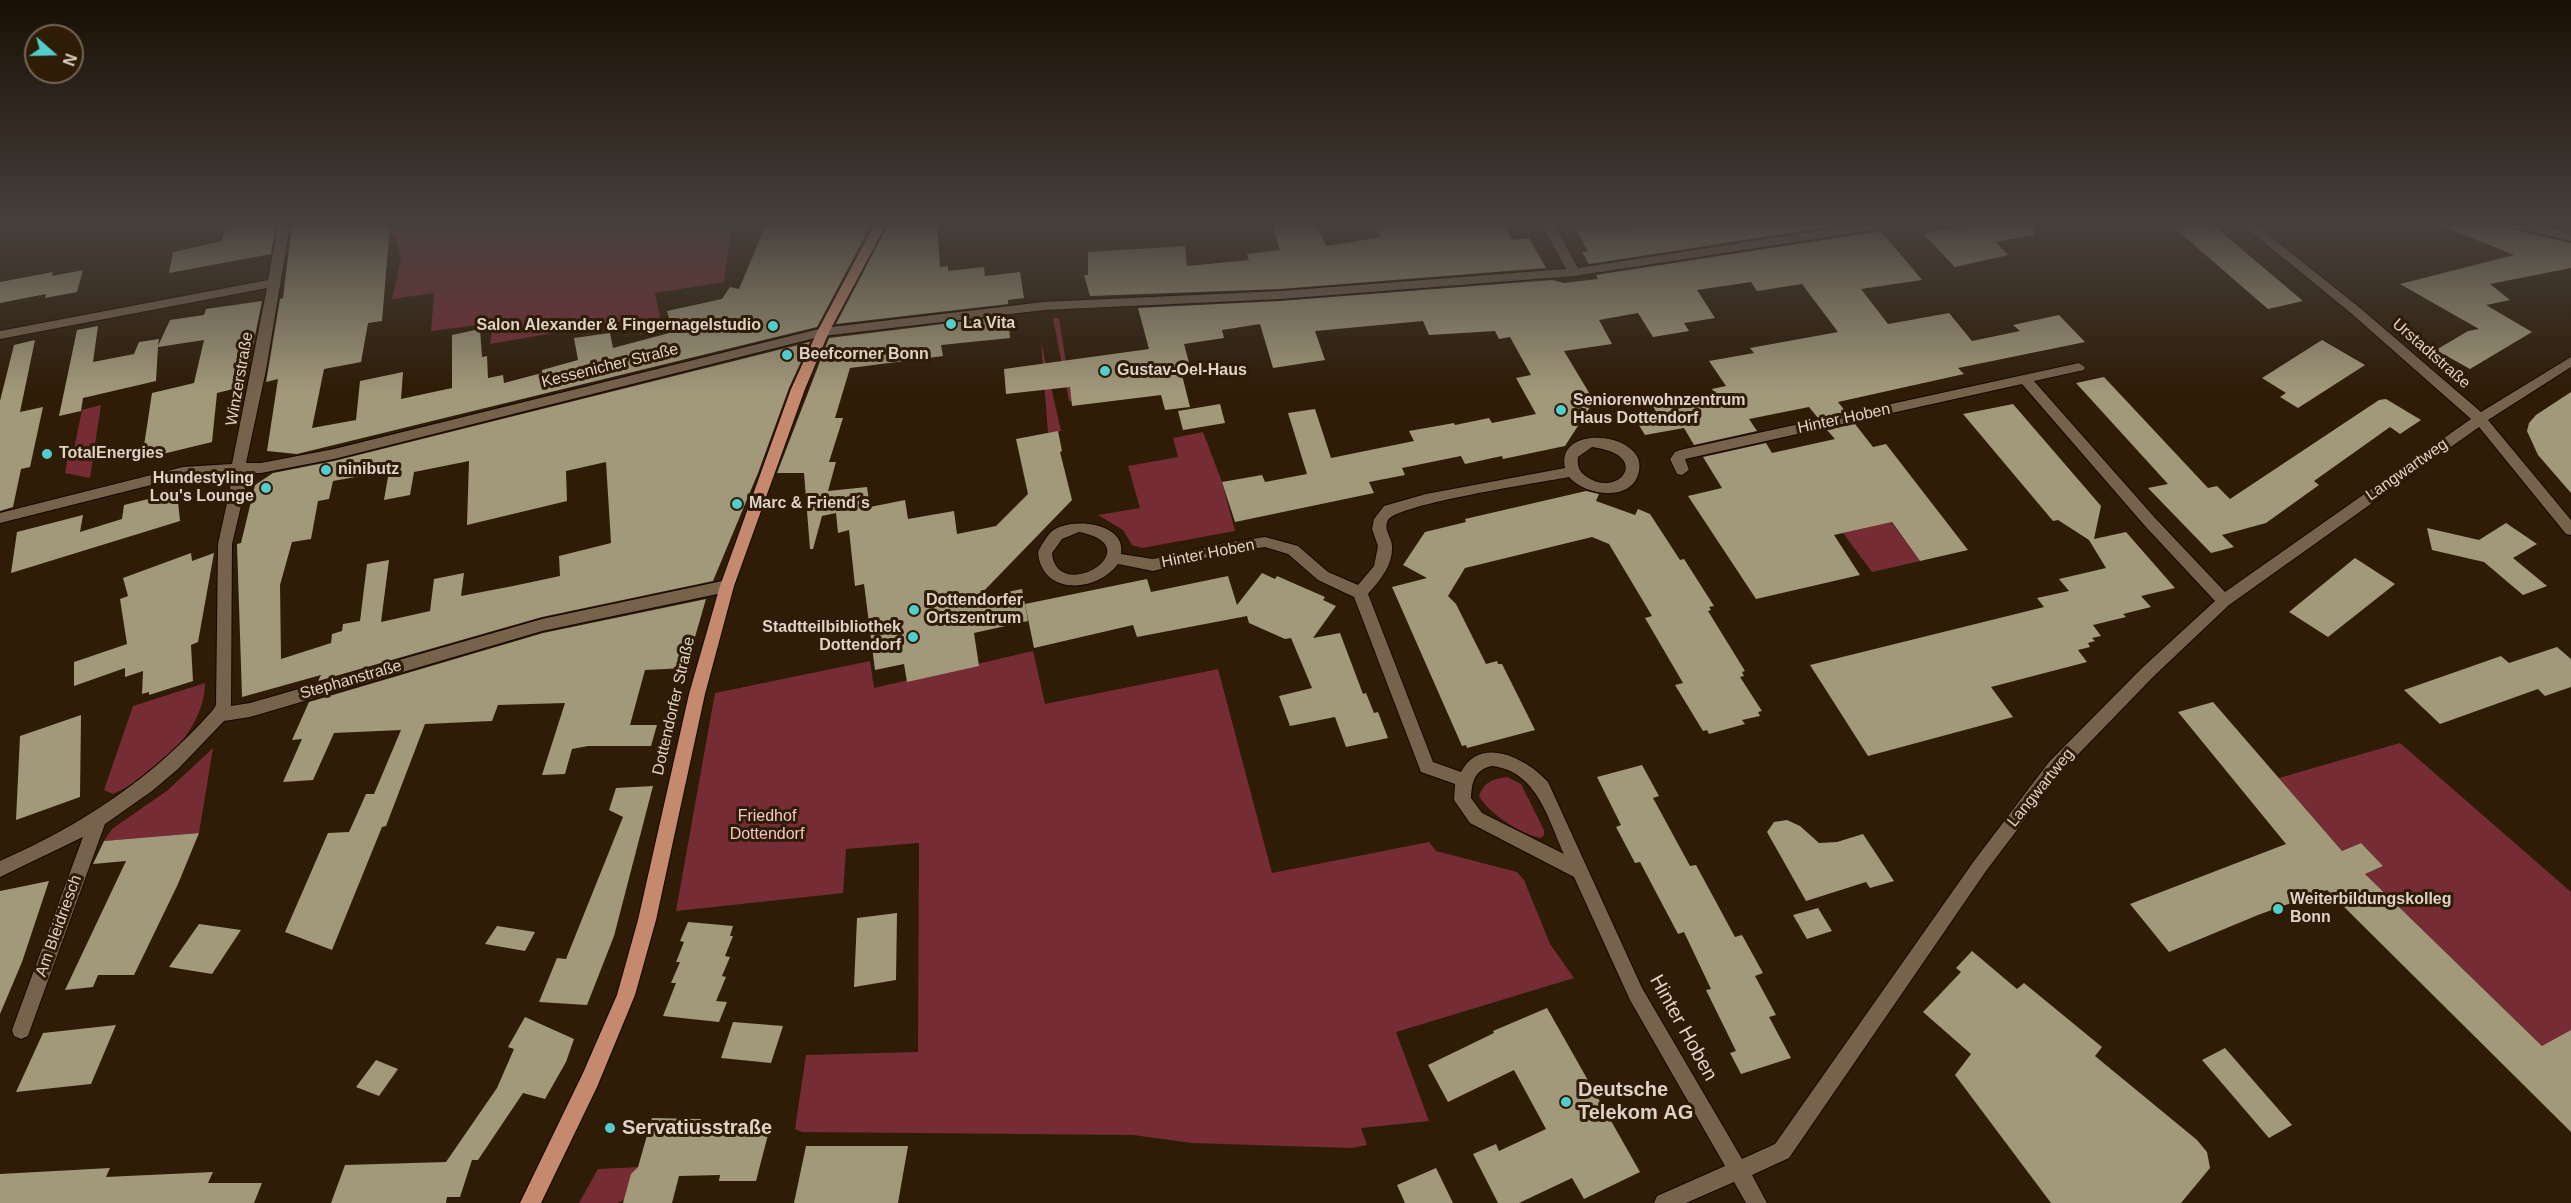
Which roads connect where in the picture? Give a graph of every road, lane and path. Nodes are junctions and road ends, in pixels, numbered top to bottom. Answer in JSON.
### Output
{"nodes":[{"id":1,"x":850,"y":281,"type":"edge"},
{"id":2,"x":1457,"y":281,"type":"edge"},
{"id":3,"x":2320,"y":281,"type":"edge"},
{"id":4,"x":272,"y":283,"type":"joint"},
{"id":5,"x":823,"y":332,"type":"junction"},
{"id":6,"x":0,"y":336,"type":"edge"},
{"id":7,"x":2571,"y":361,"type":"edge"},
{"id":8,"x":2079,"y":367,"type":"dead end"},
{"id":9,"x":2026,"y":380,"type":"junction"},
{"id":10,"x":2480,"y":419,"type":"junction"},
{"id":11,"x":238,"y":468,"type":"junction"},
{"id":12,"x":1682,"y":470,"type":"dead end"},
{"id":13,"x":1573,"y":471,"type":"junction"},
{"id":14,"x":0,"y":518,"type":"edge"},
{"id":15,"x":2571,"y":530,"type":"edge"},
{"id":16,"x":1114,"y":558,"type":"junction"},
{"id":17,"x":726,"y":586,"type":"junction"},
{"id":18,"x":1360,"y":593,"type":"junction"},
{"id":19,"x":2224,"y":601,"type":"junction"},
{"id":20,"x":219,"y":715,"type":"junction"},
{"id":21,"x":1464,"y":780,"type":"junction"},
{"id":22,"x":97,"y":822,"type":"junction"},
{"id":23,"x":0,"y":869,"type":"edge"},
{"id":24,"x":1580,"y":871,"type":"junction"},
{"id":25,"x":21,"y":1030,"type":"dead end"},
{"id":26,"x":1739,"y":1173,"type":"junction"},
{"id":27,"x":530,"y":1203,"type":"edge"},
{"id":28,"x":1664,"y":1203,"type":"edge"},
{"id":29,"x":1757,"y":1203,"type":"edge"}],
"edges":[{"from":1,"to":5,"type":"main road","name":"Dottendorfer Straße"},
{"from":2,"to":5,"type":"street","name":"Kessenicher Straße"},
{"from":3,"to":10,"type":"street","name":"Urstadtstraße"},
{"from":4,"to":6,"type":"street"},
{"from":4,"to":11,"type":"street","name":"Winzerstraße"},
{"from":5,"to":11,"type":"street","name":"Kessenicher Straße"},
{"from":5,"to":17,"type":"main road","name":"Dottendorfer Straße"},
{"from":7,"to":10,"type":"street","name":"Langwartweg"},
{"from":8,"to":9,"type":"street","name":"Hinter Hoben"},
{"from":9,"to":12,"type":"street","name":"Hinter Hoben"},
{"from":9,"to":19,"type":"street"},
{"from":10,"to":15,"type":"street","name":"Urstadtstraße"},
{"from":10,"to":19,"type":"street","name":"Langwartweg"},
{"from":11,"to":14,"type":"street","name":"Kessenicher Straße"},
{"from":11,"to":20,"type":"street"},
{"from":13,"to":13,"type":"street"},
{"from":13,"to":18,"type":"street"},
{"from":16,"to":16,"type":"street"},
{"from":16,"to":18,"type":"street","name":"Hinter Hoben"},
{"from":17,"to":20,"type":"street","name":"Stephanstraße"},
{"from":17,"to":27,"type":"main road","name":"Dottendorfer Straße"},
{"from":18,"to":21,"type":"street"},
{"from":19,"to":26,"type":"street","name":"Langwartweg"},
{"from":20,"to":22,"type":"street"},
{"from":21,"to":24,"type":"street"},
{"from":21,"to":24,"type":"street","name":"Hinter Hoben"},
{"from":22,"to":23,"type":"street"},
{"from":22,"to":25,"type":"street","name":"Am Bleidriesch"},
{"from":24,"to":26,"type":"street","name":"Hinter Hoben"},
{"from":26,"to":28,"type":"street","name":"Langwartweg"},
{"from":26,"to":29,"type":"street","name":"Hinter Hoben"}]}
